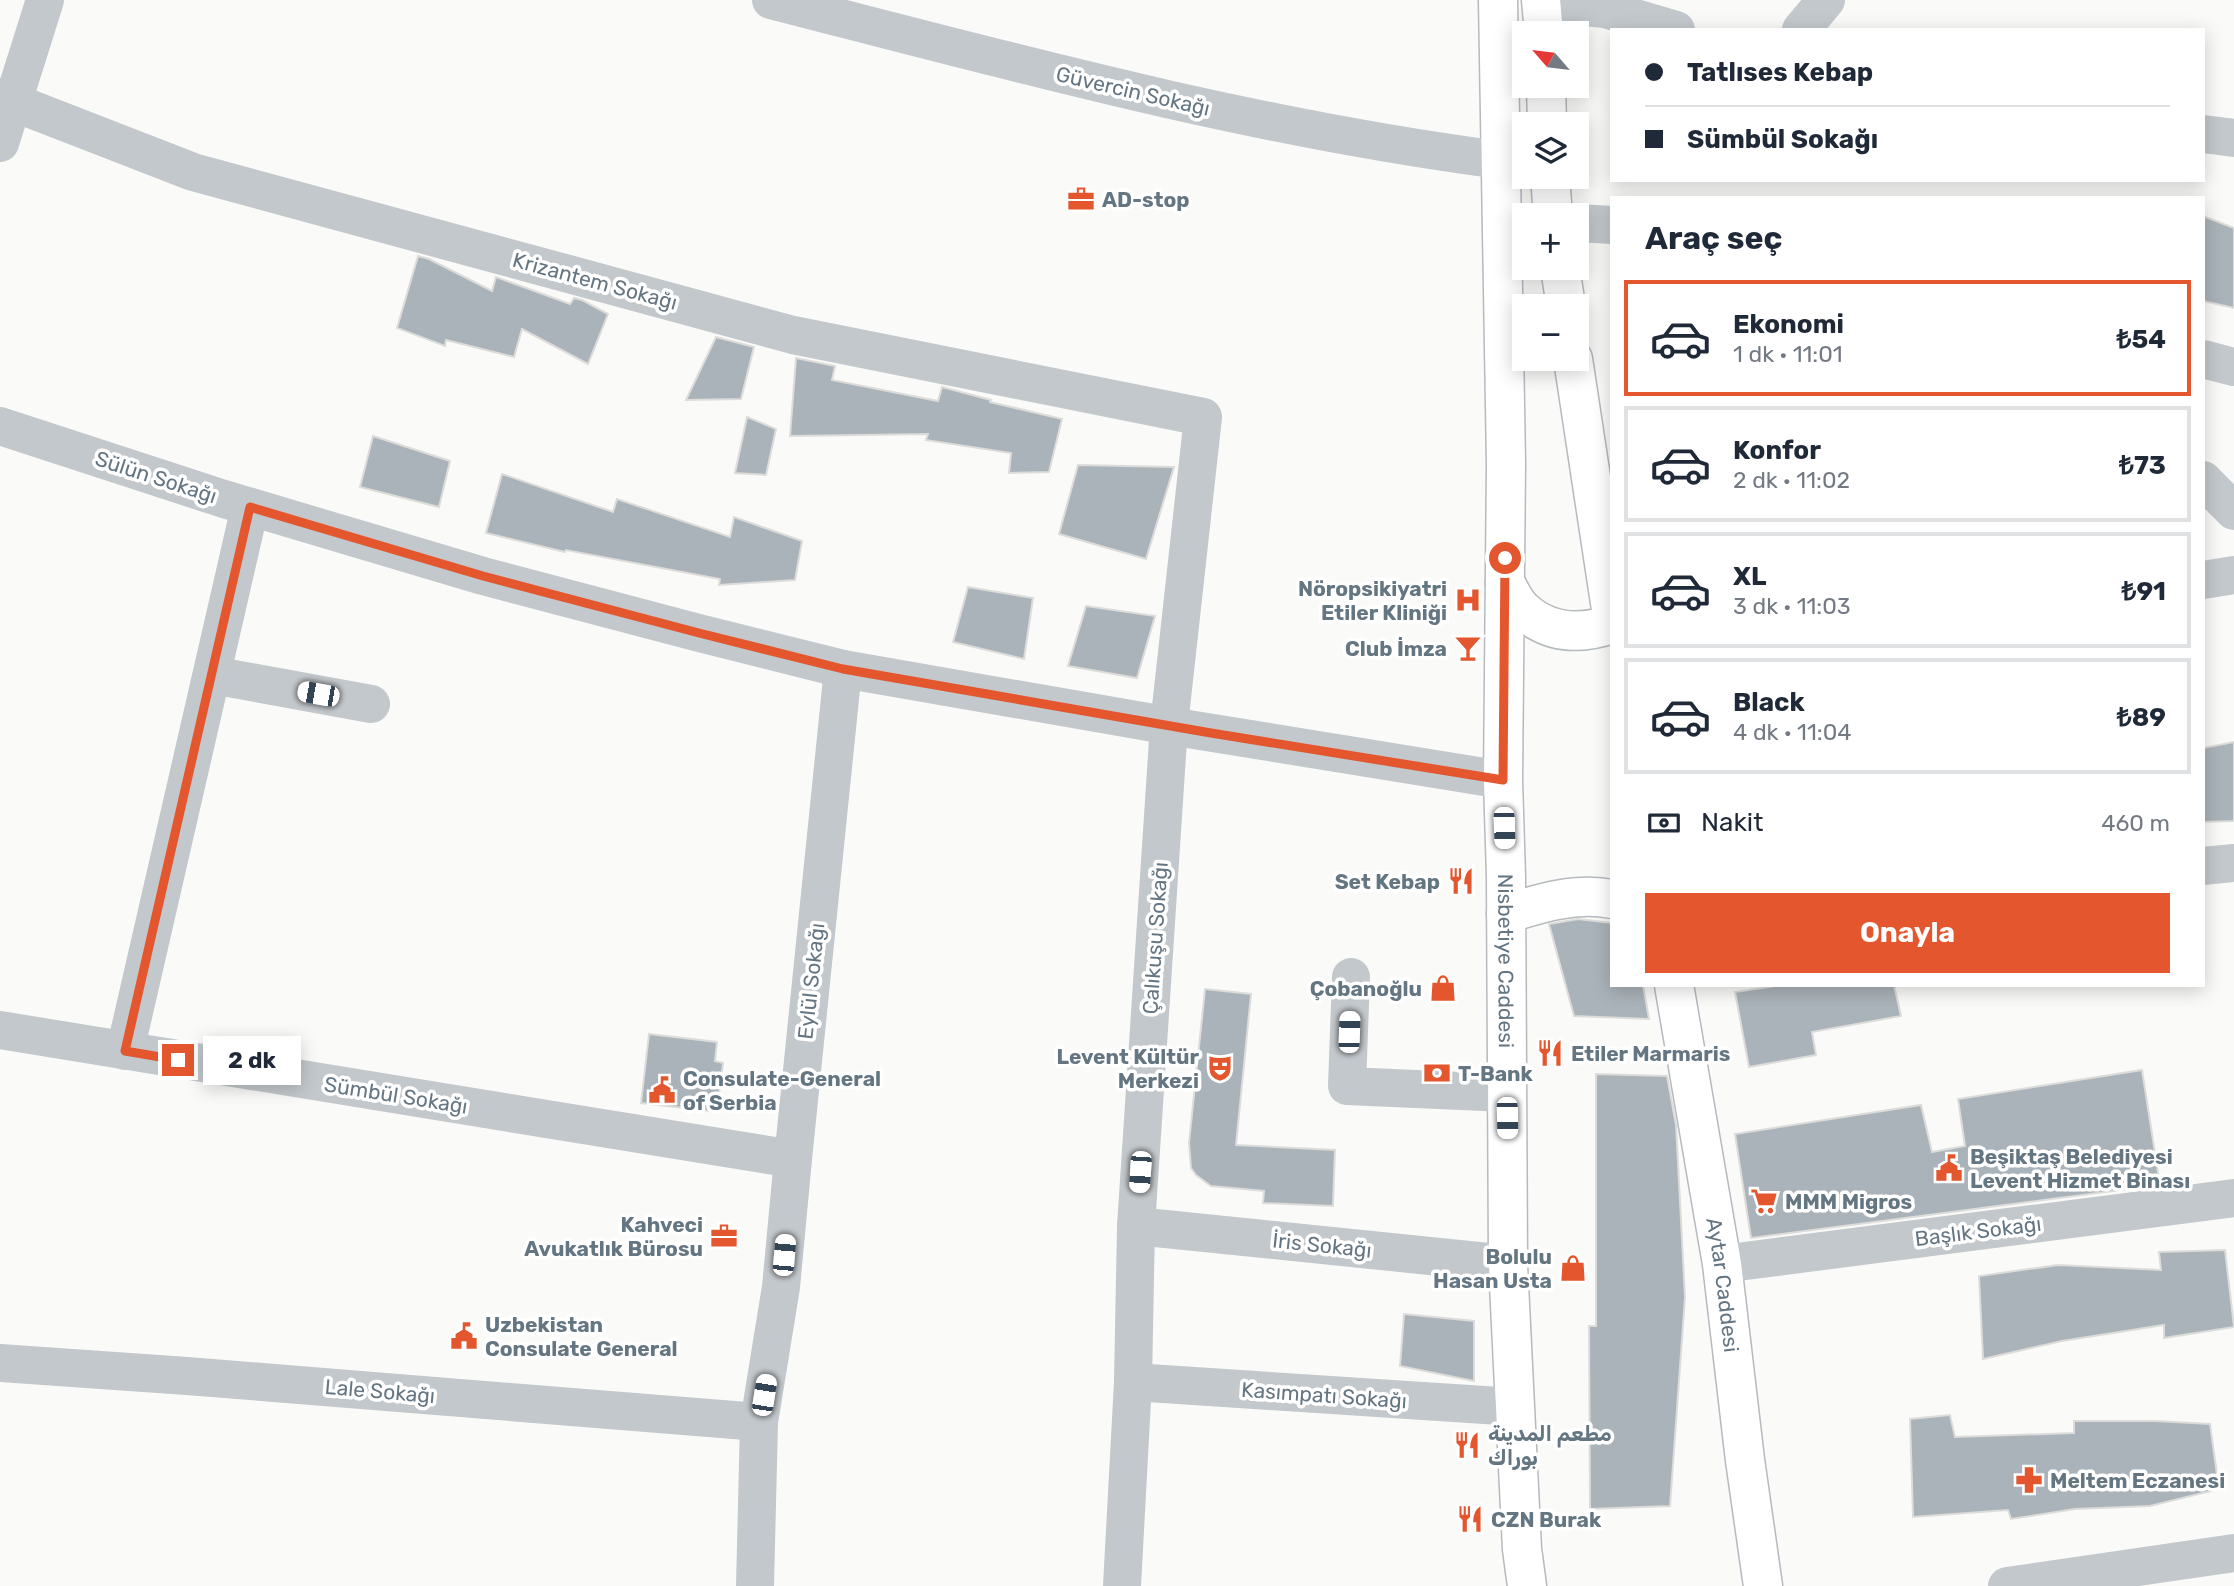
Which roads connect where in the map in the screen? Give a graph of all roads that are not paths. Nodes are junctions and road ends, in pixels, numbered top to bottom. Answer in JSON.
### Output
{"nodes":[{"id":1,"x":45,"y":0,"type":"edge"},
{"id":2,"x":771,"y":0,"type":"edge"},
{"id":3,"x":1498,"y":0,"type":"edge"},
{"id":4,"x":1826,"y":0,"type":"edge"},
{"id":5,"x":1542,"y":12,"type":"edge"},
{"id":6,"x":1669,"y":28,"type":"edge"},
{"id":7,"x":1803,"y":28,"type":"edge"},
{"id":8,"x":6,"y":100,"type":"edge"},
{"id":9,"x":2205,"y":134,"type":"edge"},
{"id":10,"x":2234,"y":138,"type":"edge"},
{"id":11,"x":0,"y":143,"type":"edge"},
{"id":12,"x":1500,"y":160,"type":"junction"},
{"id":13,"x":1589,"y":224,"type":"edge"},
{"id":14,"x":1610,"y":225,"type":"edge"},
{"id":15,"x":2205,"y":360,"type":"edge"},
{"id":16,"x":2234,"y":367,"type":"edge"},
{"id":17,"x":1575,"y":371,"type":"edge"},
{"id":18,"x":1203,"y":418,"type":"joint"},
{"id":19,"x":0,"y":426,"type":"edge"},
{"id":20,"x":2205,"y":482,"type":"edge"},
{"id":21,"x":250,"y":507,"type":"junction"},
{"id":22,"x":2234,"y":511,"type":"edge"},
{"id":23,"x":2234,"y":575,"type":"edge"},
{"id":24,"x":2205,"y":580,"type":"edge"},
{"id":25,"x":1505,"y":582,"type":"junction"},
{"id":26,"x":1610,"y":603,"type":"edge"},
{"id":27,"x":1610,"y":625,"type":"edge"},
{"id":28,"x":843,"y":669,"type":"junction"},
{"id":29,"x":212,"y":675,"type":"junction"},
{"id":30,"x":371,"y":704,"type":"dead end"},
{"id":31,"x":1169,"y":725,"type":"junction"},
{"id":32,"x":1503,"y":780,"type":"junction"},
{"id":33,"x":2234,"y":863,"type":"edge"},
{"id":34,"x":2205,"y":866,"type":"edge"},
{"id":35,"x":1610,"y":899,"type":"edge"},
{"id":36,"x":1506,"y":914,"type":"junction"},
{"id":37,"x":1351,"y":977,"type":"dead end"},
{"id":38,"x":1674,"y":987,"type":"edge"},
{"id":39,"x":0,"y":1030,"type":"edge"},
{"id":40,"x":125,"y":1051,"type":"junction"},
{"id":41,"x":1507,"y":1093,"type":"junction"},
{"id":42,"x":793,"y":1159,"type":"junction"},
{"id":43,"x":2234,"y":1198,"type":"edge"},
{"id":44,"x":1136,"y":1226,"type":"junction"},
{"id":45,"x":1508,"y":1264,"type":"junction"},
{"id":46,"x":1722,"y":1264,"type":"junction"},
{"id":47,"x":0,"y":1363,"type":"edge"},
{"id":48,"x":1133,"y":1382,"type":"junction"},
{"id":49,"x":1515,"y":1408,"type":"junction"},
{"id":50,"x":760,"y":1422,"type":"junction"},
{"id":51,"x":2234,"y":1553,"type":"edge"},
{"id":52,"x":755,"y":1586,"type":"edge"},
{"id":53,"x":1122,"y":1586,"type":"edge"},
{"id":54,"x":1527,"y":1586,"type":"edge"},
{"id":55,"x":1763,"y":1586,"type":"edge"},
{"id":56,"x":2007,"y":1586,"type":"edge"}],
"edges":[{"from":1,"to":8,"type":"street"},
{"from":2,"to":12,"type":"street","name":"Güvercin Sokağı"},
{"from":3,"to":12,"type":"main road","name":"Nisbetiye Caddesi"},
{"from":4,"to":7,"type":"street"},
{"from":5,"to":6,"type":"street"},
{"from":8,"to":11,"type":"street"},
{"from":8,"to":18,"type":"street","name":"Krizantem Sokağı"},
{"from":9,"to":10,"type":"street"},
{"from":12,"to":25,"type":"main road","name":"Nisbetiye Caddesi"},
{"from":13,"to":14,"type":"street"},
{"from":15,"to":16,"type":"street"},
{"from":17,"to":26,"type":"main road"},
{"from":18,"to":31,"type":"street","name":"Çalıkuşu Sokağı"},
{"from":19,"to":21,"type":"street","name":"Sülün Sokağı"},
{"from":20,"to":22,"type":"street"},
{"from":21,"to":28,"type":"street","name":"Sülün Sokağı"},
{"from":21,"to":29,"type":"street"},
{"from":23,"to":24,"type":"street"},
{"from":25,"to":27,"type":"main road"},
{"from":25,"to":32,"type":"main road","name":"Nisbetiye Caddesi"},
{"from":28,"to":31,"type":"street","name":"Sülün Sokağı"},
{"from":28,"to":42,"type":"street","name":"Eylül Sokağı"},
{"from":29,"to":30,"type":"street"},
{"from":29,"to":40,"type":"street"},
{"from":31,"to":32,"type":"street","name":"Sülün Sokağı"},
{"from":31,"to":44,"type":"street","name":"Çalıkuşu Sokağı"},
{"from":32,"to":36,"type":"main road","name":"Nisbetiye Caddesi"},
{"from":33,"to":34,"type":"street"},
{"from":35,"to":36,"type":"main road"},
{"from":36,"to":41,"type":"main road","name":"Nisbetiye Caddesi"},
{"from":37,"to":41,"type":"street"},
{"from":38,"to":46,"type":"main road","name":"Aytar Caddesi"},
{"from":39,"to":40,"type":"street","name":"Sümbül Sokağı"},
{"from":40,"to":42,"type":"street","name":"Sümbül Sokağı"},
{"from":41,"to":45,"type":"main road","name":"Nisbetiye Caddesi"},
{"from":42,"to":50,"type":"street","name":"Eylül Sokağı"},
{"from":43,"to":46,"type":"street","name":"Başlık Sokağı"},
{"from":44,"to":45,"type":"street","name":"İris Sokağı"},
{"from":44,"to":48,"type":"street","name":"Çalıkuşu Sokağı"},
{"from":45,"to":49,"type":"main road","name":"Nisbetiye Caddesi"},
{"from":46,"to":55,"type":"main road","name":"Aytar Caddesi"},
{"from":47,"to":50,"type":"street","name":"Lale Sokağı"},
{"from":48,"to":49,"type":"street","name":"Kasımpatı Sokağı"},
{"from":48,"to":53,"type":"street","name":"Çalıkuşu Sokağı"},
{"from":49,"to":54,"type":"main road","name":"Nisbetiye Caddesi"},
{"from":50,"to":52,"type":"street","name":"Eylül Sokağı"},
{"from":51,"to":56,"type":"street"}]}
